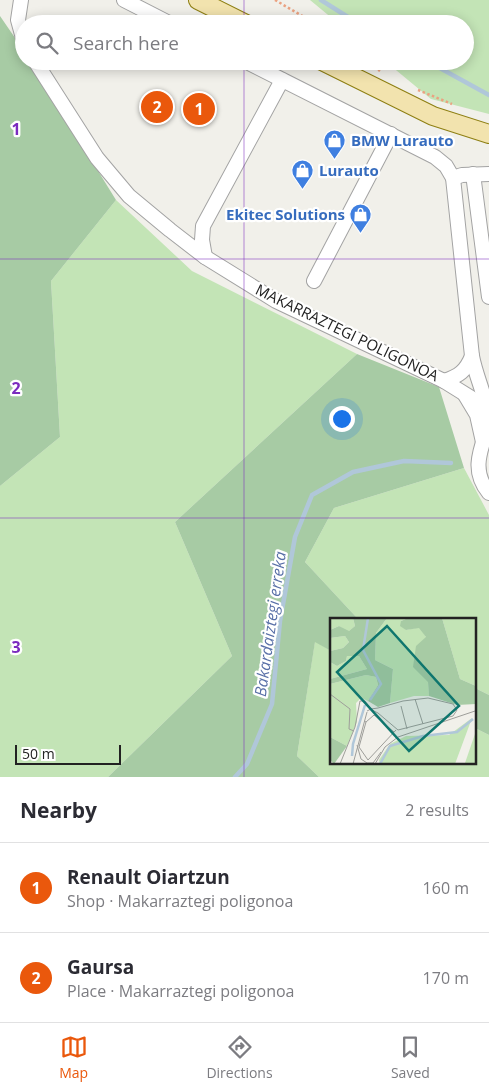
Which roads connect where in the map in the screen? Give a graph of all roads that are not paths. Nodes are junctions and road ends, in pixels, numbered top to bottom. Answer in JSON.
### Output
{"nodes":[{"id":1,"x":21,"y":0,"type":"edge"},
{"id":2,"x":124,"y":0,"type":"edge"},
{"id":3,"x":198,"y":0,"type":"edge"},
{"id":4,"x":19,"y":15,"type":"edge"},
{"id":5,"x":153,"y":15,"type":"edge"},
{"id":6,"x":228,"y":15,"type":"edge"},
{"id":7,"x":41,"y":70,"type":"edge"},
{"id":8,"x":263,"y":70,"type":"edge"},
{"id":9,"x":340,"y":70,"type":"edge"},
{"id":10,"x":282,"y":80,"type":"junction"},
{"id":11,"x":391,"y":134,"type":"junction"},
{"id":12,"x":489,"y":134,"type":"edge"},
{"id":13,"x":473,"y":174,"type":"junction"},
{"id":14,"x":489,"y":174,"type":"edge"},
{"id":15,"x":453,"y":178,"type":"junction"},
{"id":16,"x":205,"y":257,"type":"junction"},
{"id":17,"x":314,"y":281,"type":"dead end"},
{"id":18,"x":489,"y":297,"type":"edge"},
{"id":19,"x":472,"y":356,"type":"junction"},
{"id":20,"x":444,"y":381,"type":"junction"},
{"id":21,"x":484,"y":389,"type":"edge"},
{"id":22,"x":462,"y":391,"type":"junction"},
{"id":23,"x":488,"y":408,"type":"edge"},
{"id":24,"x":489,"y":423,"type":"edge"},
{"id":25,"x":486,"y":440,"type":"edge"},
{"id":26,"x":489,"y":493,"type":"edge"}],
"edges":[{"from":1,"to":4,"type":"street"},
{"from":2,"to":5,"type":"street"},
{"from":3,"to":6,"type":"main road"},
{"from":7,"to":16,"type":"street","name":"MAKARRAZTEGI POLIGONOA"},
{"from":8,"to":10,"type":"street"},
{"from":9,"to":12,"type":"main road"},
{"from":10,"to":11,"type":"street"},
{"from":10,"to":16,"type":"street"},
{"from":11,"to":15,"type":"street"},
{"from":11,"to":17,"type":"street"},
{"from":13,"to":14,"type":"street"},
{"from":13,"to":15,"type":"street"},
{"from":13,"to":18,"type":"street"},
{"from":15,"to":19,"type":"street"},
{"from":16,"to":20,"type":"street","name":"MAKARRAZTEGI POLIGONOA"},
{"from":19,"to":20,"type":"street"},
{"from":19,"to":21,"type":"street"},
{"from":20,"to":22,"type":"street","name":"MAKARRAZTEGI POLIGONOA"},
{"from":21,"to":23,"type":"street"},
{"from":22,"to":23,"type":"street","name":"MAKARRAZTEGI POLIGONOA"},
{"from":22,"to":25,"type":"street"},
{"from":23,"to":24,"type":"street"},
{"from":24,"to":25,"type":"street"},
{"from":25,"to":26,"type":"street"}]}
